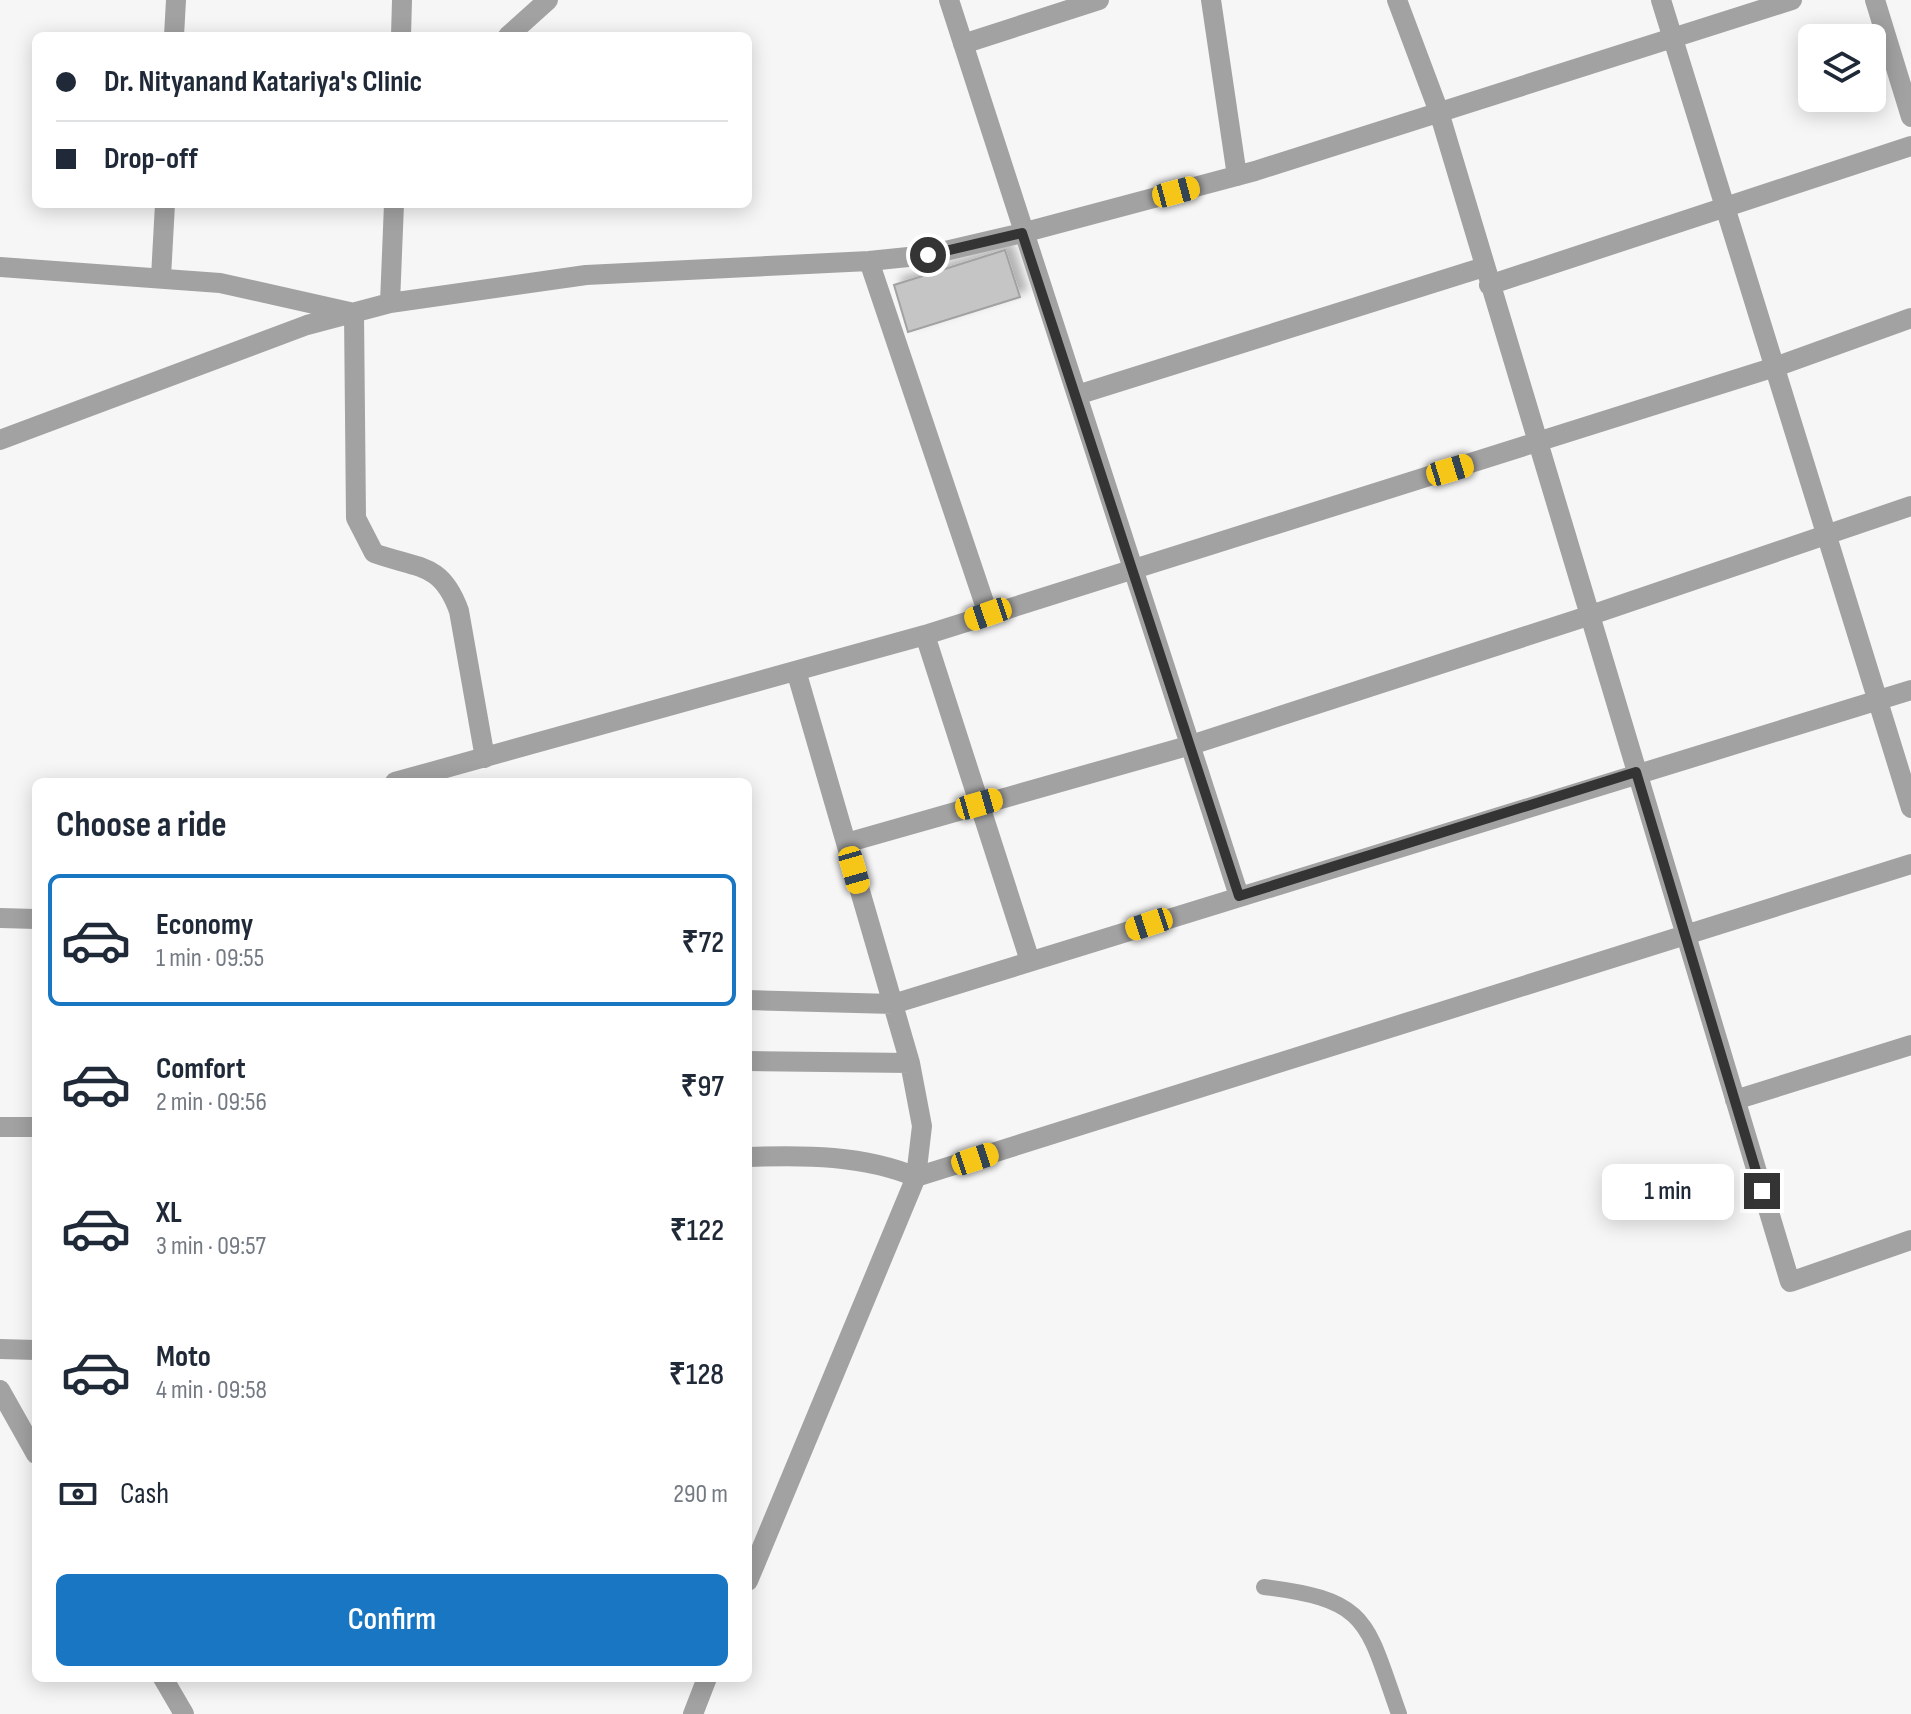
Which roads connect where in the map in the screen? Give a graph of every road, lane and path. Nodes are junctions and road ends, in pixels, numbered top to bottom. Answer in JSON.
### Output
{"nodes":[{"id":1,"x":176,"y":0,"type":"edge"},
{"id":2,"x":402,"y":0,"type":"edge"},
{"id":3,"x":548,"y":0,"type":"edge"},
{"id":4,"x":949,"y":0,"type":"edge"},
{"id":5,"x":1099,"y":0,"type":"edge"},
{"id":6,"x":1211,"y":0,"type":"edge"},
{"id":7,"x":1397,"y":0,"type":"edge"},
{"id":8,"x":1661,"y":0,"type":"edge"},
{"id":9,"x":1792,"y":0,"type":"edge"},
{"id":10,"x":1875,"y":0,"type":"edge"},
{"id":11,"x":174,"y":32,"type":"edge"},
{"id":12,"x":401,"y":32,"type":"edge"},
{"id":13,"x":512,"y":32,"type":"edge"},
{"id":14,"x":1674,"y":37,"type":"junction"},
{"id":15,"x":963,"y":44,"type":"junction"},
{"id":16,"x":1439,"y":112,"type":"junction"},
{"id":17,"x":1911,"y":117,"type":"edge"},
{"id":18,"x":1911,"y":146,"type":"edge"},
{"id":19,"x":1237,"y":176,"type":"junction"},
{"id":20,"x":1722,"y":206,"type":"junction"},
{"id":21,"x":165,"y":208,"type":"edge"},
{"id":22,"x":394,"y":208,"type":"edge"},
{"id":23,"x":1022,"y":233,"type":"junction"},
{"id":24,"x":869,"y":261,"type":"junction"},
{"id":25,"x":0,"y":267,"type":"edge"},
{"id":26,"x":1487,"y":276,"type":"junction"},
{"id":27,"x":161,"y":277,"type":"junction"},
{"id":28,"x":390,"y":303,"type":"junction"},
{"id":29,"x":354,"y":313,"type":"junction"},
{"id":30,"x":1911,"y":318,"type":"edge"},
{"id":31,"x":1775,"y":367,"type":"junction"},
{"id":32,"x":1077,"y":395,"type":"junction"},
{"id":33,"x":0,"y":440,"type":"edge"},
{"id":34,"x":1537,"y":444,"type":"junction"},
{"id":35,"x":1911,"y":506,"type":"edge"},
{"id":36,"x":1824,"y":535,"type":"junction"},
{"id":37,"x":1134,"y":568,"type":"junction"},
{"id":38,"x":988,"y":614,"type":"junction"},
{"id":39,"x":1591,"y":615,"type":"junction"},
{"id":40,"x":925,"y":635,"type":"junction"},
{"id":41,"x":797,"y":674,"type":"junction"},
{"id":42,"x":1911,"y":690,"type":"edge"},
{"id":43,"x":1875,"y":702,"type":"junction"},
{"id":44,"x":1191,"y":745,"type":"junction"},
{"id":45,"x":485,"y":758,"type":"junction"},
{"id":46,"x":1636,"y":772,"type":"junction"},
{"id":47,"x":410,"y":778,"type":"edge"},
{"id":48,"x":979,"y":804,"type":"junction"},
{"id":49,"x":1911,"y":808,"type":"edge"},
{"id":50,"x":846,"y":843,"type":"junction"},
{"id":51,"x":1911,"y":864,"type":"edge"},
{"id":52,"x":1239,"y":896,"type":"junction"},
{"id":53,"x":0,"y":918,"type":"edge"},
{"id":54,"x":32,"y":919,"type":"edge"},
{"id":55,"x":1686,"y":935,"type":"junction"},
{"id":56,"x":1030,"y":961,"type":"junction"},
{"id":57,"x":752,"y":1000,"type":"edge"},
{"id":58,"x":893,"y":1004,"type":"junction"},
{"id":59,"x":1911,"y":1045,"type":"edge"},
{"id":60,"x":752,"y":1061,"type":"edge"},
{"id":61,"x":910,"y":1063,"type":"junction"},
{"id":62,"x":1735,"y":1100,"type":"junction"},
{"id":63,"x":0,"y":1127,"type":"edge"},
{"id":64,"x":32,"y":1127,"type":"edge"},
{"id":65,"x":752,"y":1157,"type":"edge"},
{"id":66,"x":916,"y":1177,"type":"junction"},
{"id":67,"x":1911,"y":1240,"type":"edge"},
{"id":68,"x":0,"y":1349,"type":"edge"},
{"id":69,"x":32,"y":1350,"type":"edge"},
{"id":70,"x":0,"y":1390,"type":"edge"},
{"id":71,"x":32,"y":1447,"type":"edge"},
{"id":72,"x":752,"y":1571,"type":"edge"},
{"id":73,"x":1264,"y":1587,"type":"dead end"},
{"id":74,"x":165,"y":1682,"type":"edge"},
{"id":75,"x":705,"y":1682,"type":"edge"},
{"id":76,"x":184,"y":1714,"type":"edge"},
{"id":77,"x":693,"y":1714,"type":"edge"},
{"id":78,"x":1399,"y":1714,"type":"edge"}],
"edges":[{"from":1,"to":11,"type":"street"},
{"from":2,"to":12,"type":"street"},
{"from":3,"to":13,"type":"street"},
{"from":4,"to":15,"type":"street"},
{"from":5,"to":15,"type":"street"},
{"from":6,"to":19,"type":"street"},
{"from":7,"to":16,"type":"street"},
{"from":8,"to":14,"type":"street"},
{"from":9,"to":14,"type":"street"},
{"from":10,"to":17,"type":"street"},
{"from":14,"to":16,"type":"street"},
{"from":14,"to":20,"type":"street"},
{"from":15,"to":23,"type":"street"},
{"from":16,"to":19,"type":"street"},
{"from":16,"to":26,"type":"street"},
{"from":18,"to":20,"type":"street"},
{"from":19,"to":23,"type":"street"},
{"from":20,"to":26,"type":"street"},
{"from":20,"to":31,"type":"street"},
{"from":21,"to":27,"type":"street"},
{"from":22,"to":28,"type":"street"},
{"from":23,"to":24,"type":"street"},
{"from":23,"to":32,"type":"street"},
{"from":24,"to":28,"type":"street"},
{"from":24,"to":38,"type":"street"},
{"from":25,"to":27,"type":"street"},
{"from":26,"to":32,"type":"street"},
{"from":26,"to":34,"type":"street"},
{"from":27,"to":29,"type":"street"},
{"from":28,"to":29,"type":"street"},
{"from":29,"to":33,"type":"street"},
{"from":29,"to":45,"type":"street"},
{"from":30,"to":31,"type":"street"},
{"from":31,"to":34,"type":"street"},
{"from":31,"to":36,"type":"street"},
{"from":32,"to":37,"type":"street"},
{"from":34,"to":37,"type":"street"},
{"from":34,"to":39,"type":"street"},
{"from":35,"to":36,"type":"street"},
{"from":36,"to":39,"type":"street"},
{"from":36,"to":43,"type":"street"},
{"from":37,"to":38,"type":"street"},
{"from":37,"to":44,"type":"street"},
{"from":38,"to":40,"type":"street"},
{"from":39,"to":44,"type":"street"},
{"from":39,"to":46,"type":"street"},
{"from":40,"to":41,"type":"street"},
{"from":40,"to":48,"type":"street"},
{"from":41,"to":45,"type":"street"},
{"from":41,"to":50,"type":"street"},
{"from":42,"to":43,"type":"street"},
{"from":43,"to":46,"type":"street"},
{"from":43,"to":49,"type":"street"},
{"from":44,"to":48,"type":"street"},
{"from":44,"to":52,"type":"street"},
{"from":45,"to":47,"type":"street"},
{"from":46,"to":52,"type":"street"},
{"from":46,"to":55,"type":"street"},
{"from":48,"to":50,"type":"street"},
{"from":48,"to":56,"type":"street"},
{"from":50,"to":58,"type":"street"},
{"from":51,"to":55,"type":"street"},
{"from":52,"to":56,"type":"street"},
{"from":53,"to":54,"type":"street"},
{"from":55,"to":62,"type":"street"},
{"from":55,"to":66,"type":"street"},
{"from":56,"to":58,"type":"street"},
{"from":57,"to":58,"type":"street"},
{"from":58,"to":61,"type":"street"},
{"from":59,"to":62,"type":"street"},
{"from":60,"to":61,"type":"street"},
{"from":61,"to":66,"type":"street"},
{"from":62,"to":67,"type":"street"},
{"from":63,"to":64,"type":"street"},
{"from":65,"to":66,"type":"street"},
{"from":66,"to":72,"type":"street"},
{"from":68,"to":69,"type":"street"},
{"from":70,"to":71,"type":"street"},
{"from":73,"to":78,"type":"lane"},
{"from":74,"to":76,"type":"street"},
{"from":75,"to":77,"type":"street"}]}
